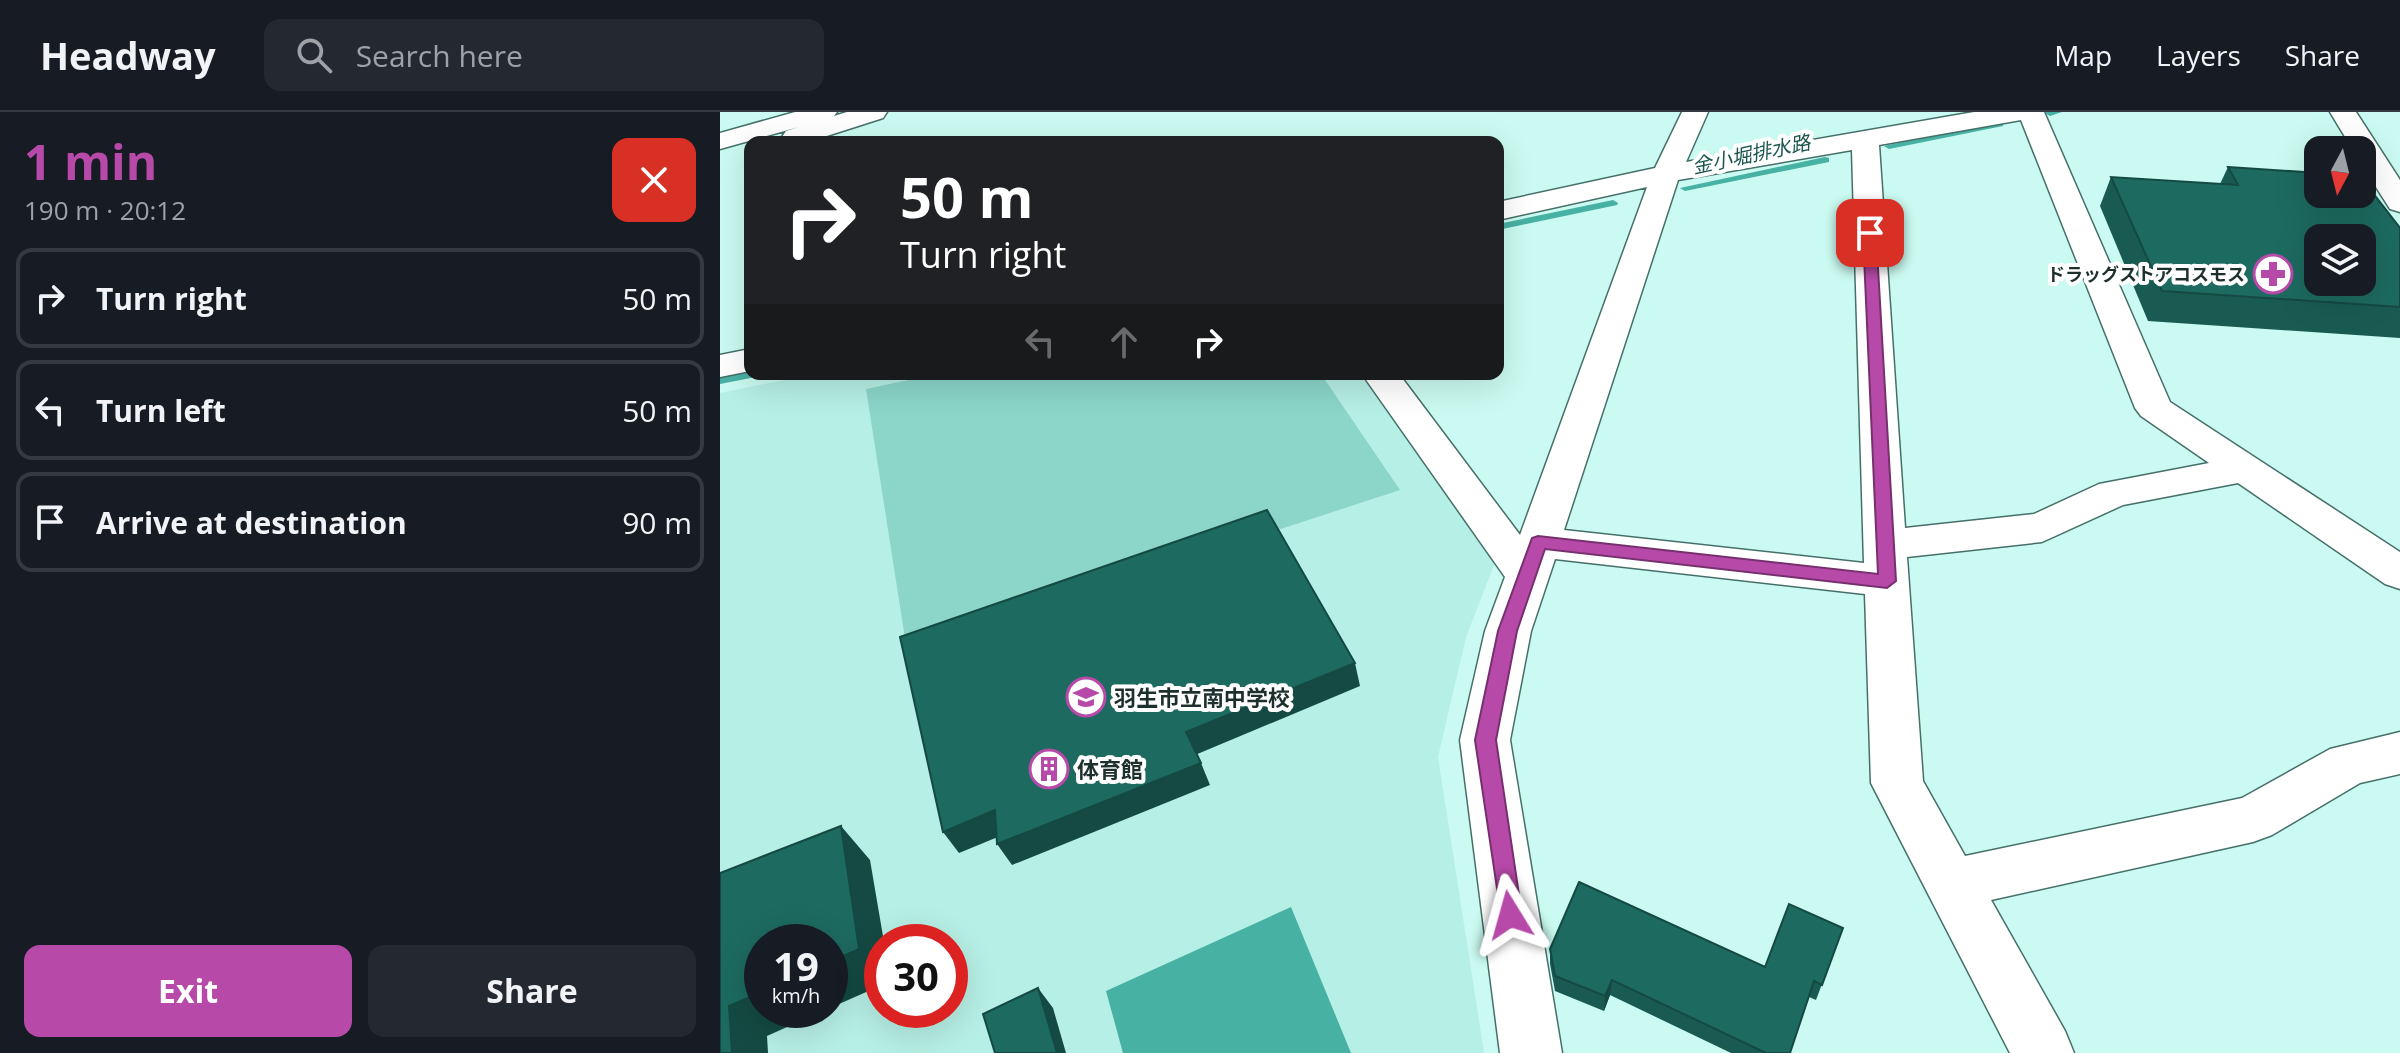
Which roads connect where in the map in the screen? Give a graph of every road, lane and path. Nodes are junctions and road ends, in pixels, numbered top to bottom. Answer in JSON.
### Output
{"nodes":[{"id":1,"x":768,"y":112,"type":"edge"},
{"id":2,"x":824,"y":112,"type":"edge"},
{"id":3,"x":874,"y":112,"type":"edge"},
{"id":4,"x":1695,"y":112,"type":"edge"},
{"id":5,"x":2020,"y":112,"type":"edge"},
{"id":6,"x":2031,"y":112,"type":"edge"},
{"id":7,"x":2343,"y":112,"type":"edge"},
{"id":8,"x":720,"y":125,"type":"edge"},
{"id":9,"x":798,"y":136,"type":"edge"},
{"id":10,"x":1865,"y":139,"type":"junction"},
{"id":11,"x":720,"y":141,"type":"edge"},
{"id":12,"x":744,"y":152,"type":"edge"},
{"id":13,"x":720,"y":159,"type":"edge"},
{"id":14,"x":1666,"y":174,"type":"junction"},
{"id":15,"x":2400,"y":203,"type":"edge"},
{"id":16,"x":1504,"y":210,"type":"edge"},
{"id":17,"x":744,"y":361,"type":"edge"},
{"id":18,"x":720,"y":366,"type":"edge"},
{"id":19,"x":1385,"y":380,"type":"edge"},
{"id":20,"x":2245,"y":469,"type":"junction"},
{"id":21,"x":1533,"y":559,"type":"junction"},
{"id":22,"x":1886,"y":563,"type":"junction"},
{"id":23,"x":2400,"y":573,"type":"edge"},
{"id":24,"x":2400,"y":753,"type":"edge"},
{"id":25,"x":1952,"y":884,"type":"junction"},
{"id":26,"x":1531,"y":1053,"type":"edge"},
{"id":27,"x":2043,"y":1053,"type":"edge"}],
"edges":[{"from":1,"to":8,"type":"street"},
{"from":2,"to":11,"type":"street"},
{"from":3,"to":9,"type":"street"},
{"from":4,"to":14,"type":"street"},
{"from":5,"to":10,"type":"street"},
{"from":6,"to":20,"type":"street"},
{"from":7,"to":15,"type":"street"},
{"from":10,"to":14,"type":"street"},
{"from":10,"to":22,"type":"street"},
{"from":12,"to":13,"type":"street"},
{"from":14,"to":16,"type":"street"},
{"from":14,"to":21,"type":"street"},
{"from":17,"to":18,"type":"street"},
{"from":19,"to":21,"type":"street"},
{"from":20,"to":22,"type":"street"},
{"from":20,"to":23,"type":"street"},
{"from":21,"to":22,"type":"street"},
{"from":21,"to":26,"type":"street"},
{"from":22,"to":25,"type":"street"},
{"from":24,"to":25,"type":"street"},
{"from":25,"to":27,"type":"street"}]}
